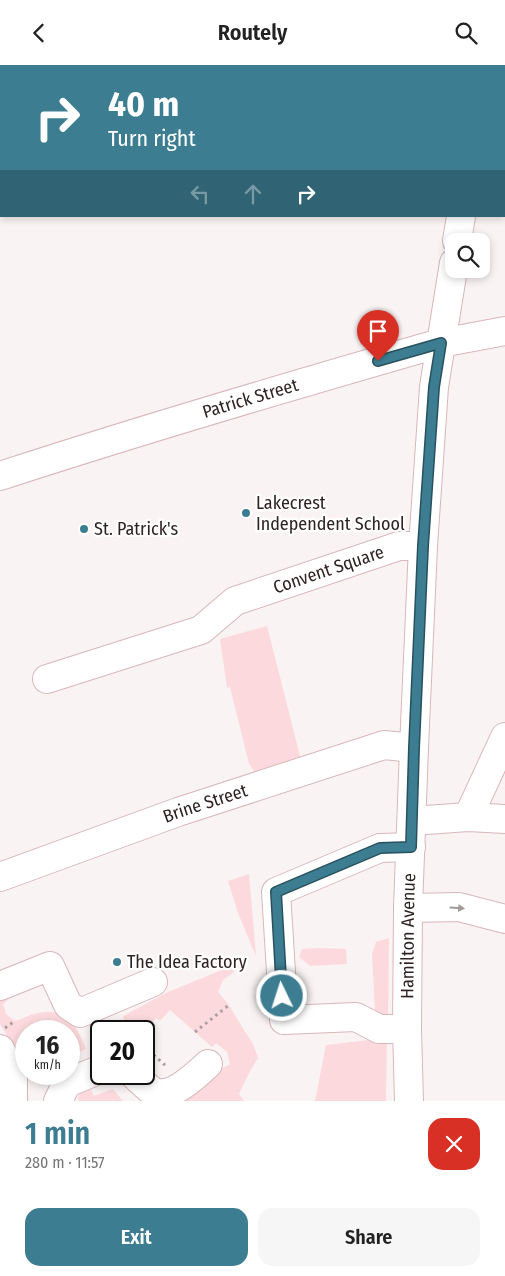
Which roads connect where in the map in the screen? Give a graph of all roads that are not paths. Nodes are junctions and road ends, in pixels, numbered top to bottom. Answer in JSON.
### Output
{"nodes":[{"id":1,"x":461,"y":217,"type":"edge"},
{"id":2,"x":458,"y":233,"type":"edge"},
{"id":3,"x":452,"y":278,"type":"edge"},
{"id":4,"x":505,"y":331,"type":"edge"},
{"id":5,"x":441,"y":343,"type":"junction"},
{"id":6,"x":0,"y":476,"type":"edge"},
{"id":7,"x":423,"y":546,"type":"junction"},
{"id":8,"x":48,"y":679,"type":"dead end"},
{"id":9,"x":505,"y":737,"type":"edge"},
{"id":10,"x":414,"y":748,"type":"junction"},
{"id":11,"x":468,"y":817,"type":"junction"},
{"id":12,"x":505,"y":819,"type":"edge"},
{"id":13,"x":411,"y":834,"type":"junction"},
{"id":14,"x":0,"y":877,"type":"edge"},
{"id":15,"x":408,"y":908,"type":"junction"},
{"id":16,"x":505,"y":919,"type":"edge"},
{"id":17,"x":153,"y":982,"type":"dead end"},
{"id":18,"x":0,"y":986,"type":"edge"},
{"id":19,"x":408,"y":1029,"type":"junction"},
{"id":20,"x":0,"y":1049,"type":"edge"},
{"id":21,"x":208,"y":1064,"type":"dead end"},
{"id":22,"x":90,"y":1074,"type":"edge"},
{"id":23,"x":146,"y":1085,"type":"edge"},
{"id":24,"x":13,"y":1100,"type":"edge"},
{"id":25,"x":5,"y":1101,"type":"edge"},
{"id":26,"x":20,"y":1101,"type":"edge"},
{"id":27,"x":58,"y":1101,"type":"edge"},
{"id":28,"x":409,"y":1101,"type":"edge"}],
"edges":[{"from":1,"to":2,"type":"street"},
{"from":3,"to":5,"type":"street","name":"Hamilton Avenue"},
{"from":4,"to":5,"type":"street","name":"Patrick Street"},
{"from":5,"to":6,"type":"street","name":"Patrick Street"},
{"from":5,"to":7,"type":"street","name":"Hamilton Avenue"},
{"from":7,"to":8,"type":"street","name":"Convent Square"},
{"from":7,"to":10,"type":"street","name":"Hamilton Avenue"},
{"from":9,"to":11,"type":"street"},
{"from":10,"to":13,"type":"street","name":"Hamilton Avenue"},
{"from":10,"to":14,"type":"street","name":"Brine Street"},
{"from":11,"to":12,"type":"street"},
{"from":11,"to":13,"type":"street"},
{"from":13,"to":15,"type":"street","name":"Hamilton Avenue"},
{"from":13,"to":19,"type":"street"},
{"from":15,"to":16,"type":"street","one_way":true},
{"from":15,"to":19,"type":"street","name":"Hamilton Avenue"},
{"from":17,"to":18,"type":"street"},
{"from":19,"to":28,"type":"street","name":"Hamilton Avenue"},
{"from":20,"to":24,"type":"street"},
{"from":21,"to":23,"type":"street"},
{"from":22,"to":27,"type":"street"},
{"from":24,"to":25,"type":"street"},
{"from":24,"to":26,"type":"street"}]}
